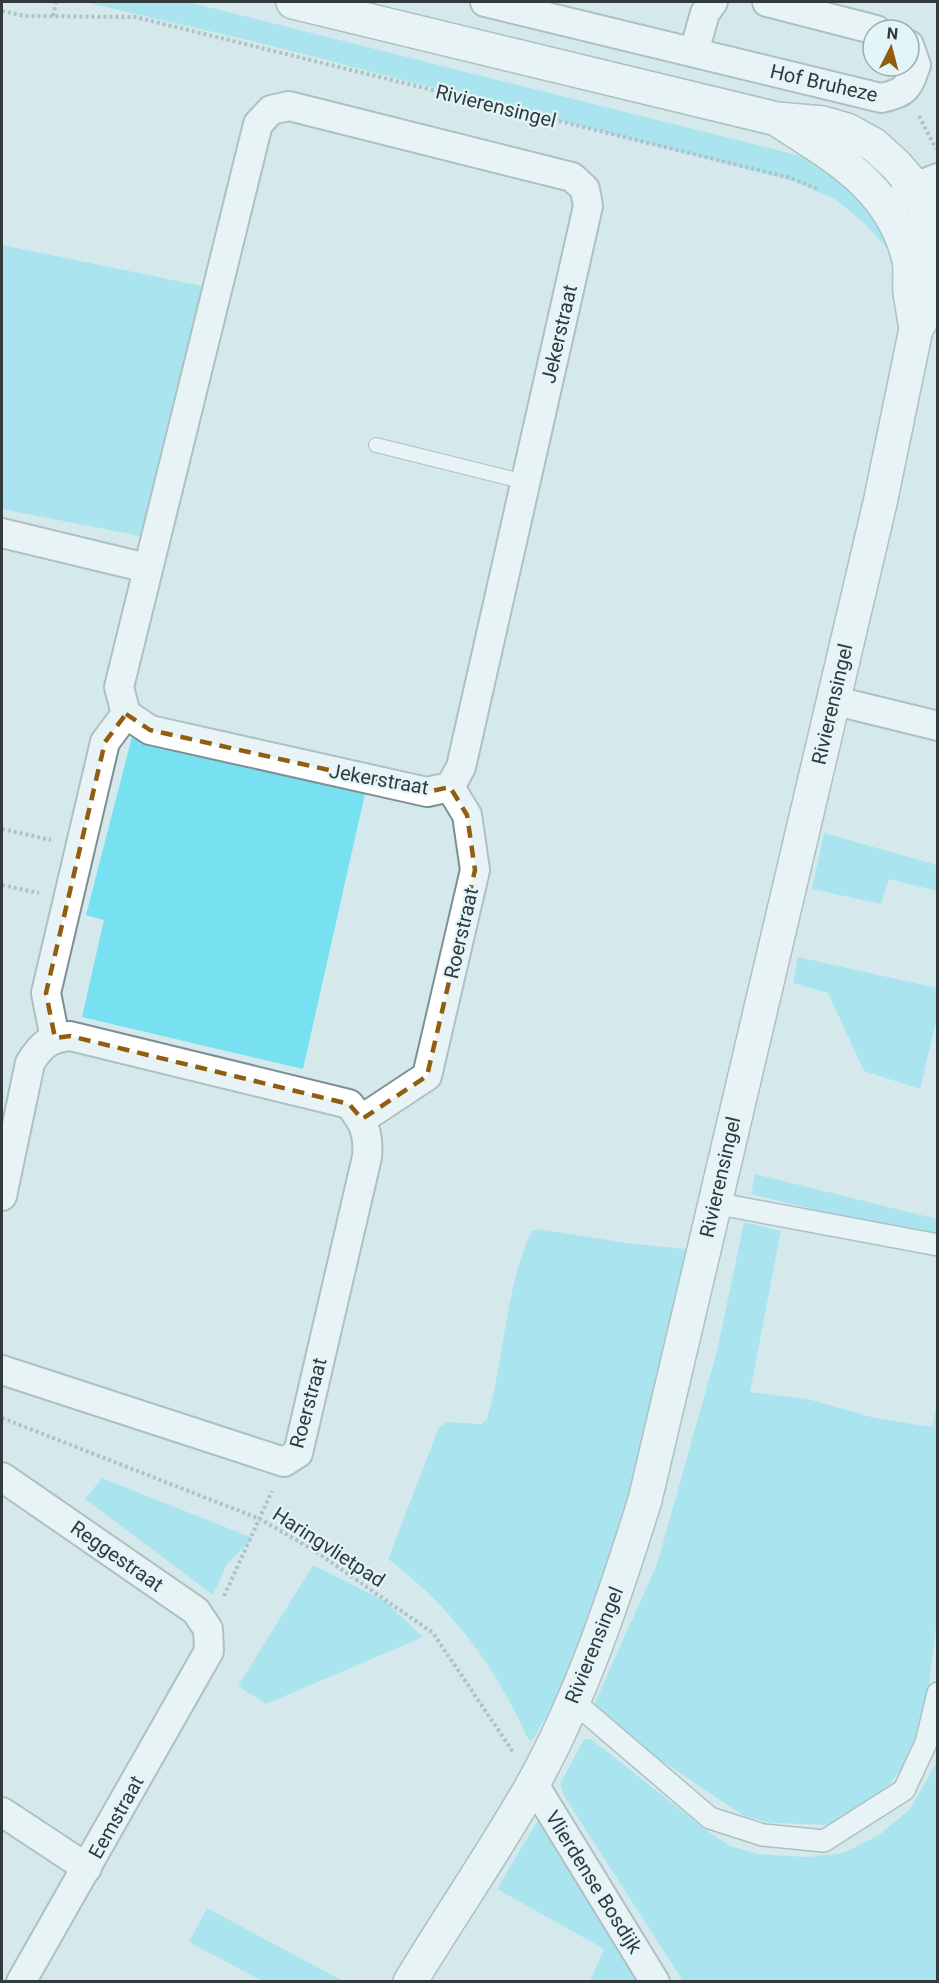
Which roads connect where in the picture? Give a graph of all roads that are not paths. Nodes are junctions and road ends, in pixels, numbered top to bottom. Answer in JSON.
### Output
{"nodes":[{"id":1,"x":293,"y":2,"type":"edge"},
{"id":2,"x":485,"y":2,"type":"edge"},
{"id":3,"x":713,"y":2,"type":"edge"},
{"id":4,"x":767,"y":2,"type":"edge"},
{"id":5,"x":861,"y":26,"type":"edge"},
{"id":6,"x":694,"y":52,"type":"junction"},
{"id":7,"x":911,"y":78,"type":"edge"},
{"id":8,"x":777,"y":119,"type":"junction"},
{"id":9,"x":926,"y":182,"type":"edge"},
{"id":10,"x":887,"y":208,"type":"junction"},
{"id":11,"x":916,"y":328,"type":"junction"},
{"id":12,"x":376,"y":445,"type":"dead end"},
{"id":13,"x":525,"y":482,"type":"junction"},
{"id":14,"x":2,"y":533,"type":"edge"},
{"id":15,"x":147,"y":568,"type":"junction"},
{"id":16,"x":832,"y":700,"type":"junction"},
{"id":17,"x":126,"y":714,"type":"junction"},
{"id":18,"x":938,"y":726,"type":"edge"},
{"id":19,"x":450,"y":787,"type":"junction"},
{"id":20,"x":55,"y":1038,"type":"junction"},
{"id":21,"x":362,"y":1119,"type":"junction"},
{"id":22,"x":2,"y":1196,"type":"edge"},
{"id":23,"x":714,"y":1203,"type":"junction"},
{"id":24,"x":938,"y":1245,"type":"edge"},
{"id":25,"x":2,"y":1370,"type":"edge"},
{"id":26,"x":2,"y":1477,"type":"edge"},
{"id":27,"x":209,"y":1640,"type":"joint"},
{"id":28,"x":938,"y":1693,"type":"edge"},
{"id":29,"x":572,"y":1700,"type":"junction"},
{"id":30,"x":533,"y":1783,"type":"junction"},
{"id":31,"x":2,"y":1812,"type":"edge"},
{"id":32,"x":87,"y":1868,"type":"junction"},
{"id":33,"x":21,"y":1982,"type":"edge"},
{"id":34,"x":410,"y":1982,"type":"edge"},
{"id":35,"x":655,"y":1982,"type":"edge"}],
"edges":[{"from":1,"to":8,"type":"street","name":"Rivierensingel"},
{"from":2,"to":6,"type":"street","name":"Hof Bruheze"},
{"from":3,"to":6,"type":"street"},
{"from":4,"to":5,"type":"street"},
{"from":6,"to":7,"type":"street","name":"Hof Bruheze"},
{"from":8,"to":9,"type":"street","name":"Rivierensingel"},
{"from":8,"to":10,"type":"street","name":"Rivierensingel"},
{"from":9,"to":10,"type":"street"},
{"from":9,"to":11,"type":"street","name":"Rivierensingel"},
{"from":10,"to":11,"type":"street","name":"Rivierensingel"},
{"from":11,"to":16,"type":"street","name":"Rivierensingel"},
{"from":12,"to":13,"type":"lane"},
{"from":13,"to":15,"type":"street","name":"Jekerstraat"},
{"from":13,"to":19,"type":"street","name":"Jekerstraat"},
{"from":14,"to":15,"type":"street"},
{"from":15,"to":17,"type":"street","name":"Jekerstraat"},
{"from":16,"to":18,"type":"street"},
{"from":16,"to":23,"type":"street","name":"Rivierensingel"},
{"from":17,"to":19,"type":"street","name":"Jekerstraat"},
{"from":17,"to":20,"type":"street"},
{"from":19,"to":21,"type":"street","name":"Roerstraat"},
{"from":20,"to":21,"type":"street"},
{"from":20,"to":22,"type":"street"},
{"from":21,"to":25,"type":"street","name":"Roerstraat"},
{"from":23,"to":24,"type":"street"},
{"from":23,"to":29,"type":"street","name":"Rivierensingel"},
{"from":26,"to":27,"type":"street","name":"Reggestraat"},
{"from":27,"to":32,"type":"street","name":"Eemstraat"},
{"from":28,"to":29,"type":"street"},
{"from":29,"to":30,"type":"street","name":"Rivierensingel"},
{"from":30,"to":34,"type":"street","name":"Rivierensingel"},
{"from":30,"to":35,"type":"street","name":"Vlierdense Bosdijk"},
{"from":31,"to":32,"type":"street"},
{"from":32,"to":33,"type":"street","name":"Eemstraat"}]}
